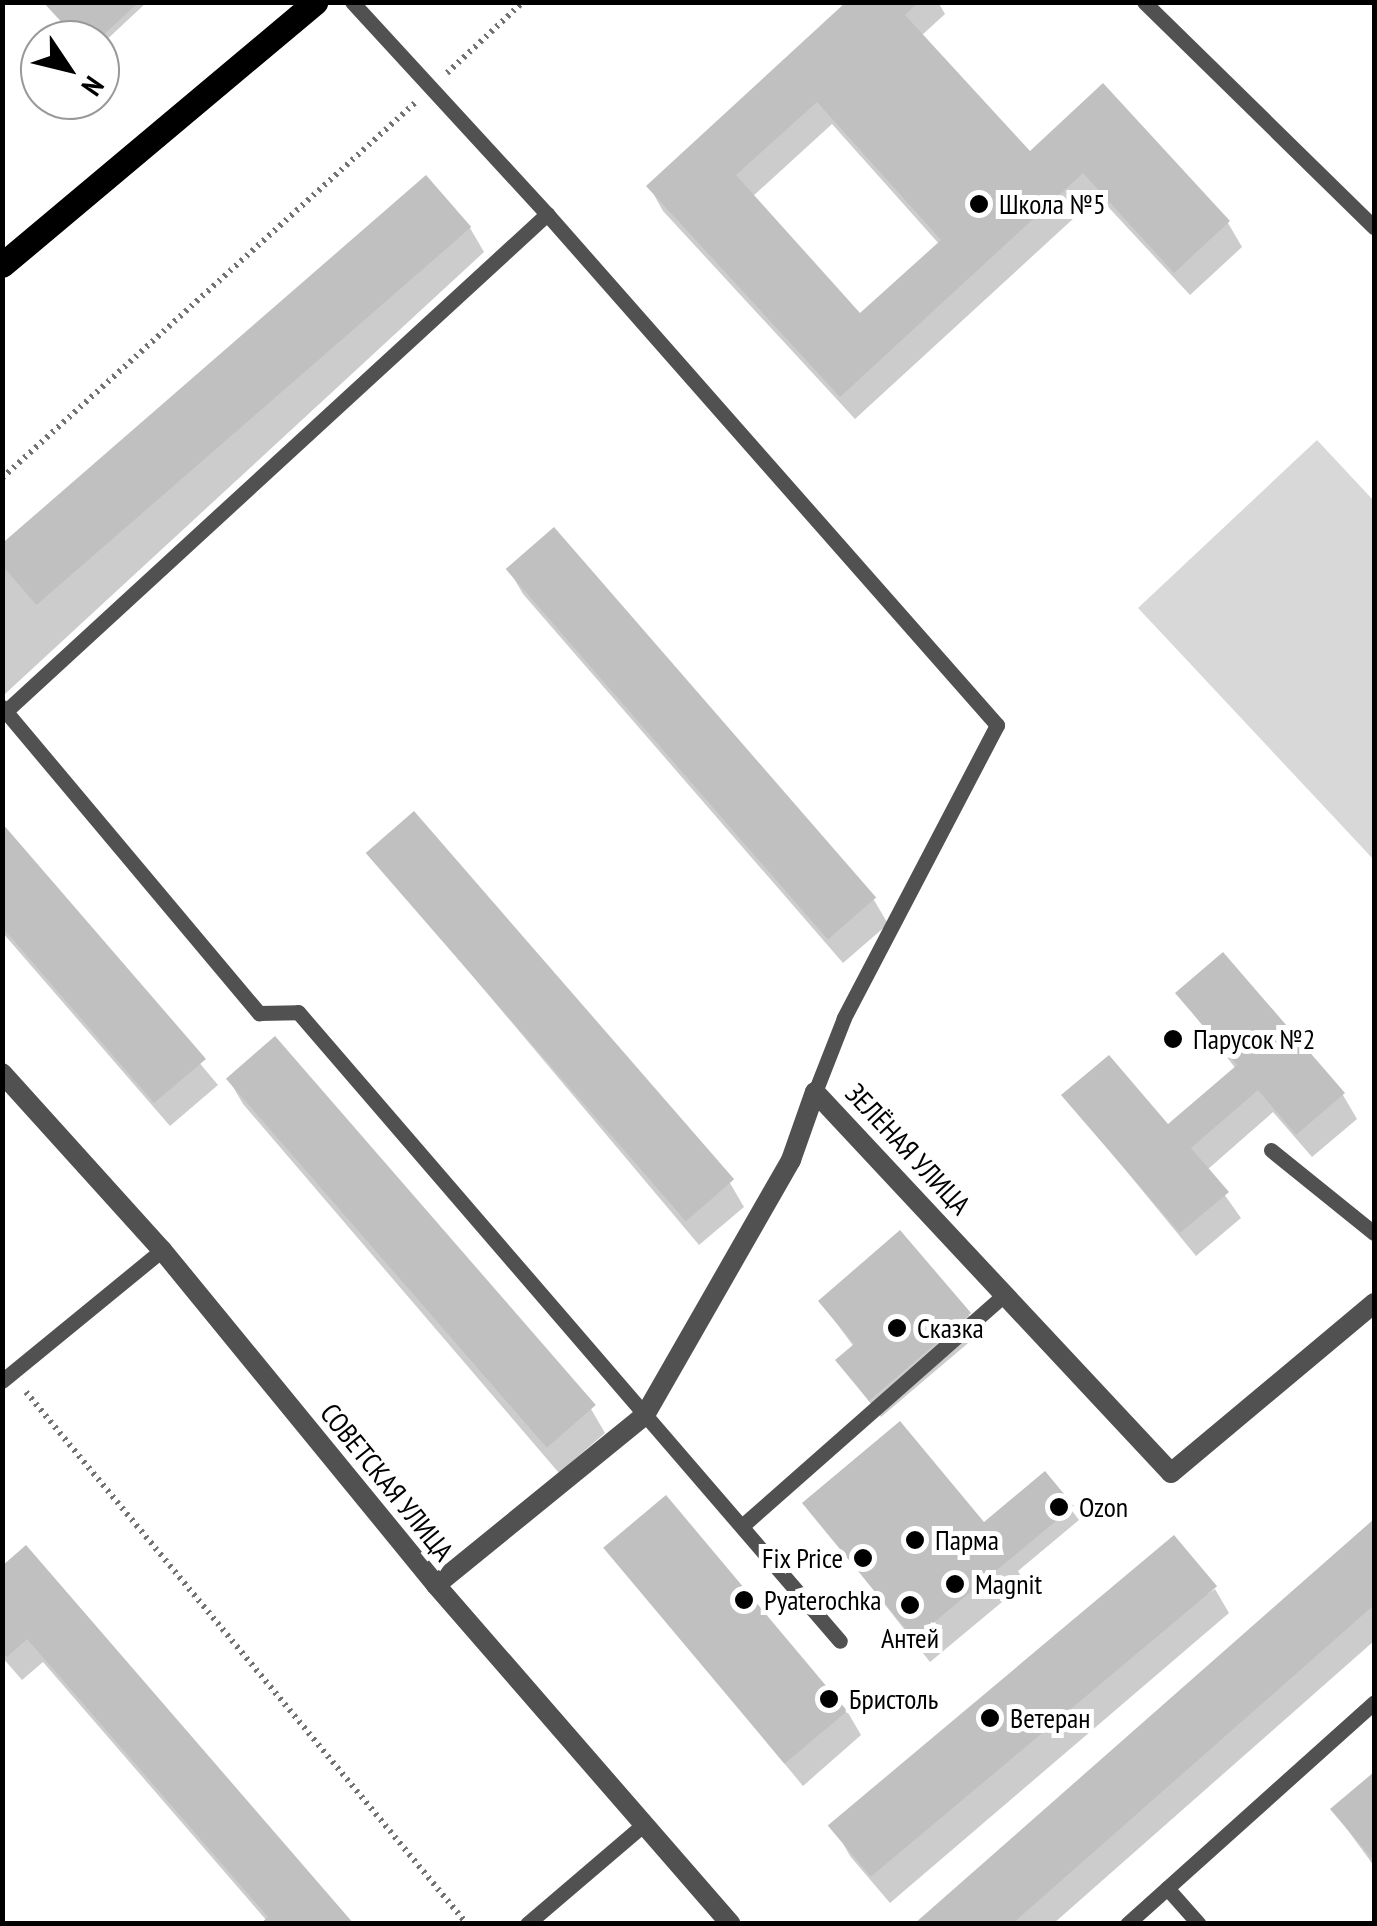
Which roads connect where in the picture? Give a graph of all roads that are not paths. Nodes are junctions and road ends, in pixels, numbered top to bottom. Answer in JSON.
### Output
{"nodes":[{"id":1,"x":314,"y":2,"type":"edge"},
{"id":2,"x":352,"y":2,"type":"edge"},
{"id":3,"x":1144,"y":2,"type":"edge"},
{"id":4,"x":547,"y":214,"type":"junction"},
{"id":5,"x":1374,"y":227,"type":"edge"},
{"id":6,"x":2,"y":264,"type":"edge"},
{"id":7,"x":4,"y":709,"type":"edge"},
{"id":8,"x":2,"y":1072,"type":"edge"},
{"id":9,"x":816,"y":1092,"type":"junction"},
{"id":10,"x":1271,"y":1150,"type":"dead end"},
{"id":11,"x":1374,"y":1233,"type":"edge"},
{"id":12,"x":162,"y":1250,"type":"junction"},
{"id":13,"x":1006,"y":1293,"type":"junction"},
{"id":14,"x":1374,"y":1303,"type":"edge"},
{"id":15,"x":7,"y":1377,"type":"edge"},
{"id":16,"x":644,"y":1416,"type":"junction"},
{"id":17,"x":742,"y":1526,"type":"junction"},
{"id":18,"x":436,"y":1585,"type":"junction"},
{"id":19,"x":840,"y":1640,"type":"dead end"},
{"id":20,"x":1374,"y":1702,"type":"edge"},
{"id":21,"x":644,"y":1824,"type":"junction"},
{"id":22,"x":1167,"y":1888,"type":"junction"},
{"id":23,"x":526,"y":1924,"type":"edge"},
{"id":24,"x":731,"y":1924,"type":"edge"},
{"id":25,"x":1127,"y":1924,"type":"edge"},
{"id":26,"x":1198,"y":1924,"type":"edge"}],
"edges":[{"from":1,"to":6,"type":"main road"},
{"from":2,"to":4,"type":"lane"},
{"from":3,"to":5,"type":"lane"},
{"from":4,"to":7,"type":"lane"},
{"from":4,"to":9,"type":"lane"},
{"from":7,"to":16,"type":"lane"},
{"from":8,"to":12,"type":"street","name":"СОВЕТСКАЯ УЛИЦА"},
{"from":9,"to":13,"type":"street","name":"ЗЕЛЁНАЯ УЛИЦА"},
{"from":9,"to":16,"type":"street","name":"ЗЕЛЁНАЯ УЛИЦА"},
{"from":10,"to":11,"type":"lane"},
{"from":12,"to":15,"type":"lane"},
{"from":12,"to":18,"type":"street","name":"СОВЕТСКАЯ УЛИЦА"},
{"from":13,"to":14,"type":"street","name":"ЗЕЛЁНАЯ УЛИЦА"},
{"from":13,"to":17,"type":"lane"},
{"from":16,"to":17,"type":"lane"},
{"from":16,"to":18,"type":"street","name":"ЗЕЛЁНАЯ УЛИЦА"},
{"from":17,"to":19,"type":"lane"},
{"from":18,"to":21,"type":"street","name":"СОВЕТСКАЯ УЛИЦА"},
{"from":20,"to":22,"type":"lane"},
{"from":21,"to":23,"type":"lane"},
{"from":21,"to":24,"type":"street","name":"СОВЕТСКАЯ УЛИЦА"},
{"from":22,"to":25,"type":"lane"},
{"from":22,"to":26,"type":"lane"}]}
